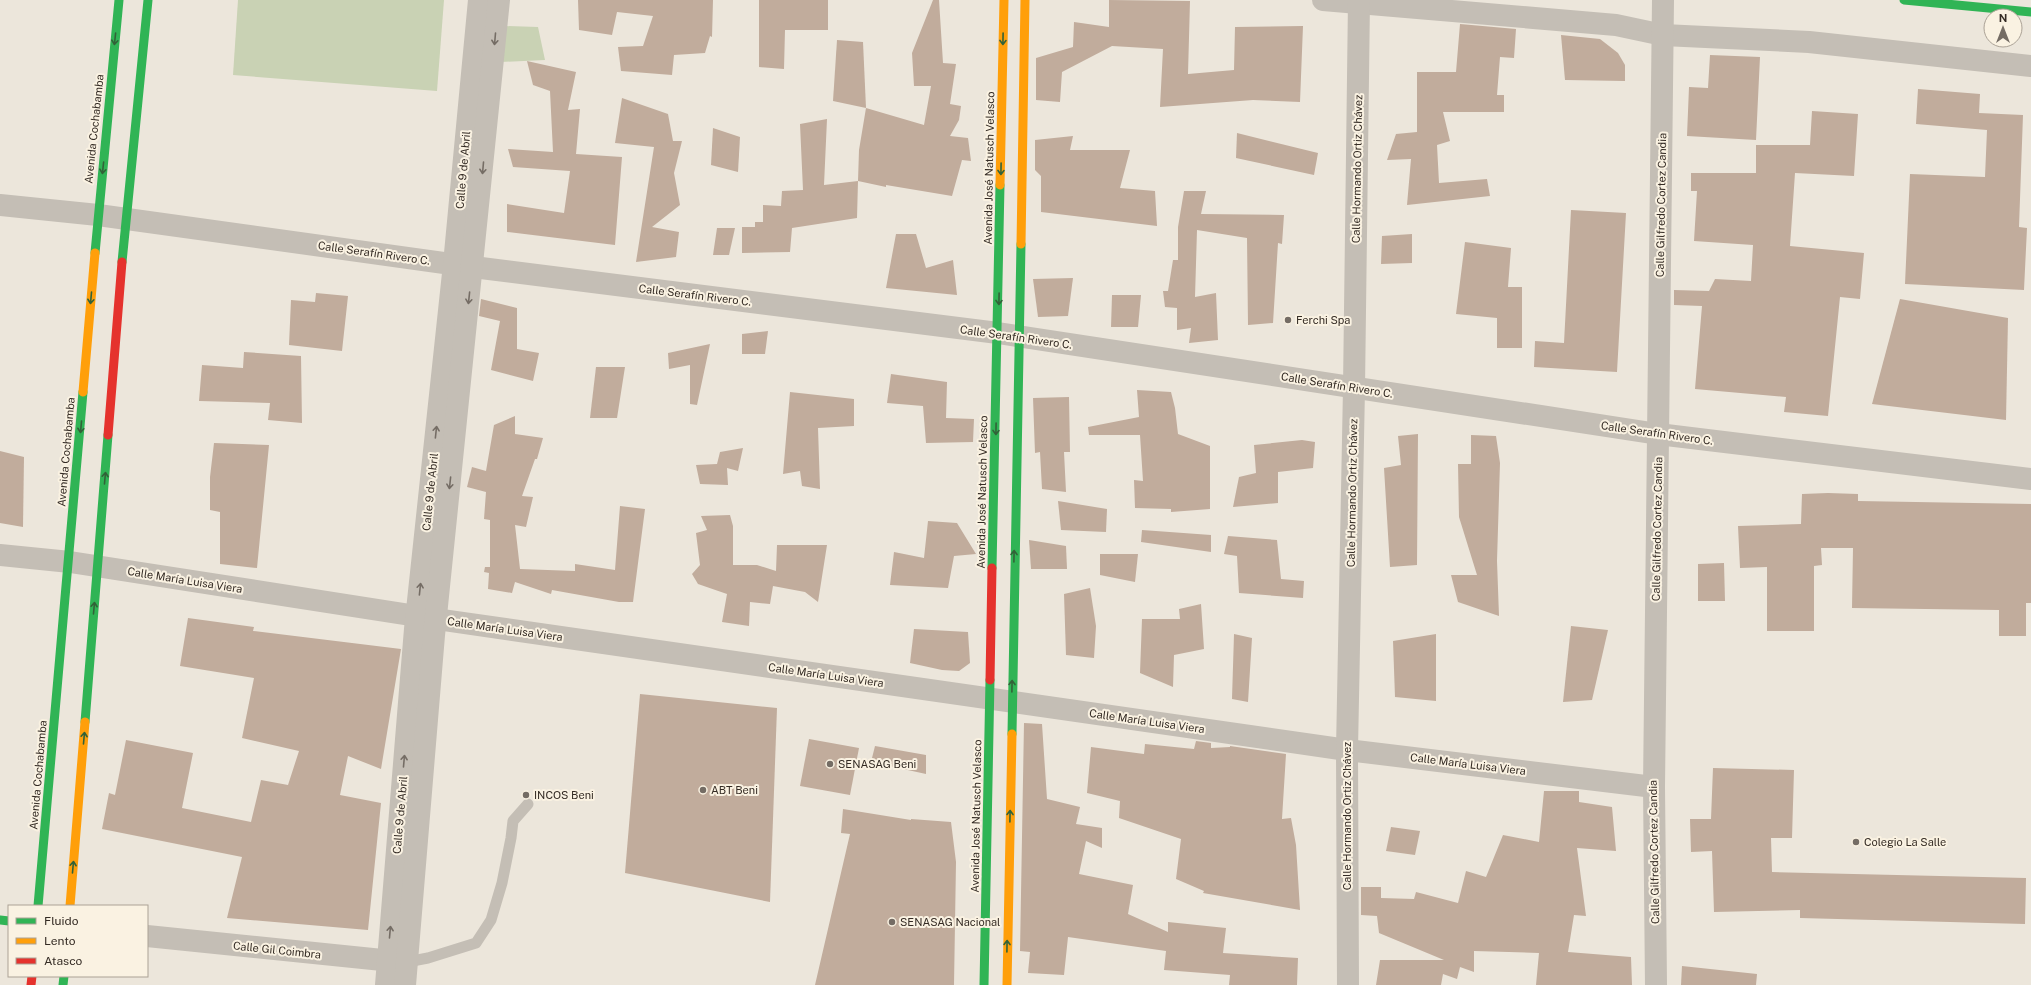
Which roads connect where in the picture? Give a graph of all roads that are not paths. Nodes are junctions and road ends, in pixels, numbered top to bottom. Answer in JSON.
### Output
{"nodes":[{"id":1,"x":119,"y":0,"type":"edge"},
{"id":2,"x":148,"y":0,"type":"edge"},
{"id":3,"x":479,"y":0,"type":"edge"},
{"id":4,"x":499,"y":0,"type":"edge"},
{"id":5,"x":1004,"y":0,"type":"edge"},
{"id":6,"x":1025,"y":0,"type":"edge"},
{"id":7,"x":1323,"y":0,"type":"edge"},
{"id":8,"x":1663,"y":0,"type":"edge"},
{"id":9,"x":1904,"y":0,"type":"edge"},
{"id":10,"x":1359,"y":2,"type":"edge"},
{"id":11,"x":2031,"y":12,"type":"edge"},
{"id":12,"x":1663,"y":35,"type":"junction"},
{"id":13,"x":2031,"y":66,"type":"edge"},
{"id":14,"x":0,"y":205,"type":"edge"},
{"id":15,"x":98,"y":215,"type":"junction"},
{"id":16,"x":126,"y":219,"type":"junction"},
{"id":17,"x":463,"y":266,"type":"junction"},
{"id":18,"x":1008,"y":335,"type":"junction"},
{"id":19,"x":1354,"y":388,"type":"junction"},
{"id":20,"x":1658,"y":434,"type":"junction"},
{"id":21,"x":2031,"y":479,"type":"edge"},
{"id":22,"x":0,"y":555,"type":"edge"},
{"id":23,"x":70,"y":562,"type":"junction"},
{"id":24,"x":98,"y":566,"type":"junction"},
{"id":25,"x":426,"y":617,"type":"junction"},
{"id":26,"x":990,"y":699,"type":"junction"},
{"id":27,"x":1012,"y":702,"type":"junction"},
{"id":28,"x":1347,"y":750,"type":"junction"},
{"id":29,"x":1654,"y":787,"type":"junction"},
{"id":30,"x":528,"y":804,"type":"dead end"},
{"id":31,"x":38,"y":905,"type":"edge"},
{"id":32,"x":70,"y":905,"type":"edge"},
{"id":33,"x":148,"y":936,"type":"edge"},
{"id":34,"x":397,"y":962,"type":"junction"},
{"id":35,"x":386,"y":985,"type":"edge"},
{"id":36,"x":405,"y":985,"type":"edge"},
{"id":37,"x":984,"y":985,"type":"edge"},
{"id":38,"x":1006,"y":985,"type":"edge"},
{"id":39,"x":1348,"y":985,"type":"edge"},
{"id":40,"x":1656,"y":985,"type":"edge"}],
"edges":[{"from":1,"to":15,"type":"main road","name":"Avenida Cochabamba","one_way":true},
{"from":2,"to":16,"type":"main road"},
{"from":3,"to":17,"type":"street","name":"Calle 9 de Abril"},
{"from":4,"to":17,"type":"street","name":"Calle 9 de Abril","one_way":true},
{"from":5,"to":18,"type":"main road","name":"Avenida José Natusch Velasco","one_way":true},
{"from":6,"to":18,"type":"main road","name":"Avenida José Natusch Velasco"},
{"from":7,"to":10,"type":"street"},
{"from":8,"to":12,"type":"street","name":"Calle Gilfredo Cortez Candia"},
{"from":9,"to":11,"type":"main road"},
{"from":10,"to":12,"type":"street"},
{"from":10,"to":19,"type":"street","name":"Calle Hormando Ortiz Chávez"},
{"from":12,"to":13,"type":"street"},
{"from":12,"to":20,"type":"street","name":"Calle Gilfredo Cortez Candia"},
{"from":14,"to":15,"type":"street","name":"Calle Serafín Rivero C."},
{"from":15,"to":16,"type":"street","name":"Calle Serafín Rivero C."},
{"from":15,"to":23,"type":"main road","name":"Avenida Cochabamba","one_way":true},
{"from":16,"to":17,"type":"street","name":"Calle Serafín Rivero C."},
{"from":24,"to":16,"type":"main road","one_way":true},
{"from":17,"to":18,"type":"street","name":"Calle Serafín Rivero C."},
{"from":17,"to":25,"type":"street","name":"Calle 9 de Abril"},
{"from":18,"to":19,"type":"street","name":"Calle Serafín Rivero C."},
{"from":18,"to":26,"type":"main road","name":"Avenida José Natusch Velasco","one_way":true},
{"from":27,"to":18,"type":"main road","name":"Avenida José Natusch Velasco","one_way":true},
{"from":19,"to":20,"type":"street","name":"Calle Serafín Rivero C."},
{"from":19,"to":28,"type":"street","name":"Calle Hormando Ortiz Chávez"},
{"from":20,"to":21,"type":"street","name":"Calle Serafín Rivero C."},
{"from":20,"to":29,"type":"street","name":"Calle Gilfredo Cortez Candia"},
{"from":22,"to":23,"type":"street","name":"Calle María Luisa Viera"},
{"from":23,"to":24,"type":"street","name":"Calle María Luisa Viera"},
{"from":23,"to":31,"type":"main road","name":"Avenida Cochabamba"},
{"from":24,"to":25,"type":"street","name":"Calle María Luisa Viera"},
{"from":32,"to":24,"type":"main road","one_way":true},
{"from":25,"to":26,"type":"street","name":"Calle María Luisa Viera"},
{"from":25,"to":34,"type":"street","name":"Calle 9 de Abril"},
{"from":26,"to":27,"type":"street","name":"Calle María Luisa Viera"},
{"from":26,"to":37,"type":"main road","name":"Avenida José Natusch Velasco"},
{"from":27,"to":28,"type":"street","name":"Calle María Luisa Viera"},
{"from":38,"to":27,"type":"main road","name":"Avenida José Natusch Velasco","one_way":true},
{"from":28,"to":29,"type":"street","name":"Calle María Luisa Viera"},
{"from":28,"to":39,"type":"street","name":"Calle Hormando Ortiz Chávez"},
{"from":29,"to":40,"type":"street","name":"Calle Gilfredo Cortez Candia"},
{"from":30,"to":34,"type":"lane"},
{"from":33,"to":34,"type":"street","name":"Calle Gil Coimbra"},
{"from":34,"to":35,"type":"street","name":"Calle 9 de Abril"},
{"from":34,"to":36,"type":"street","name":"Calle 9 de Abril"}]}
